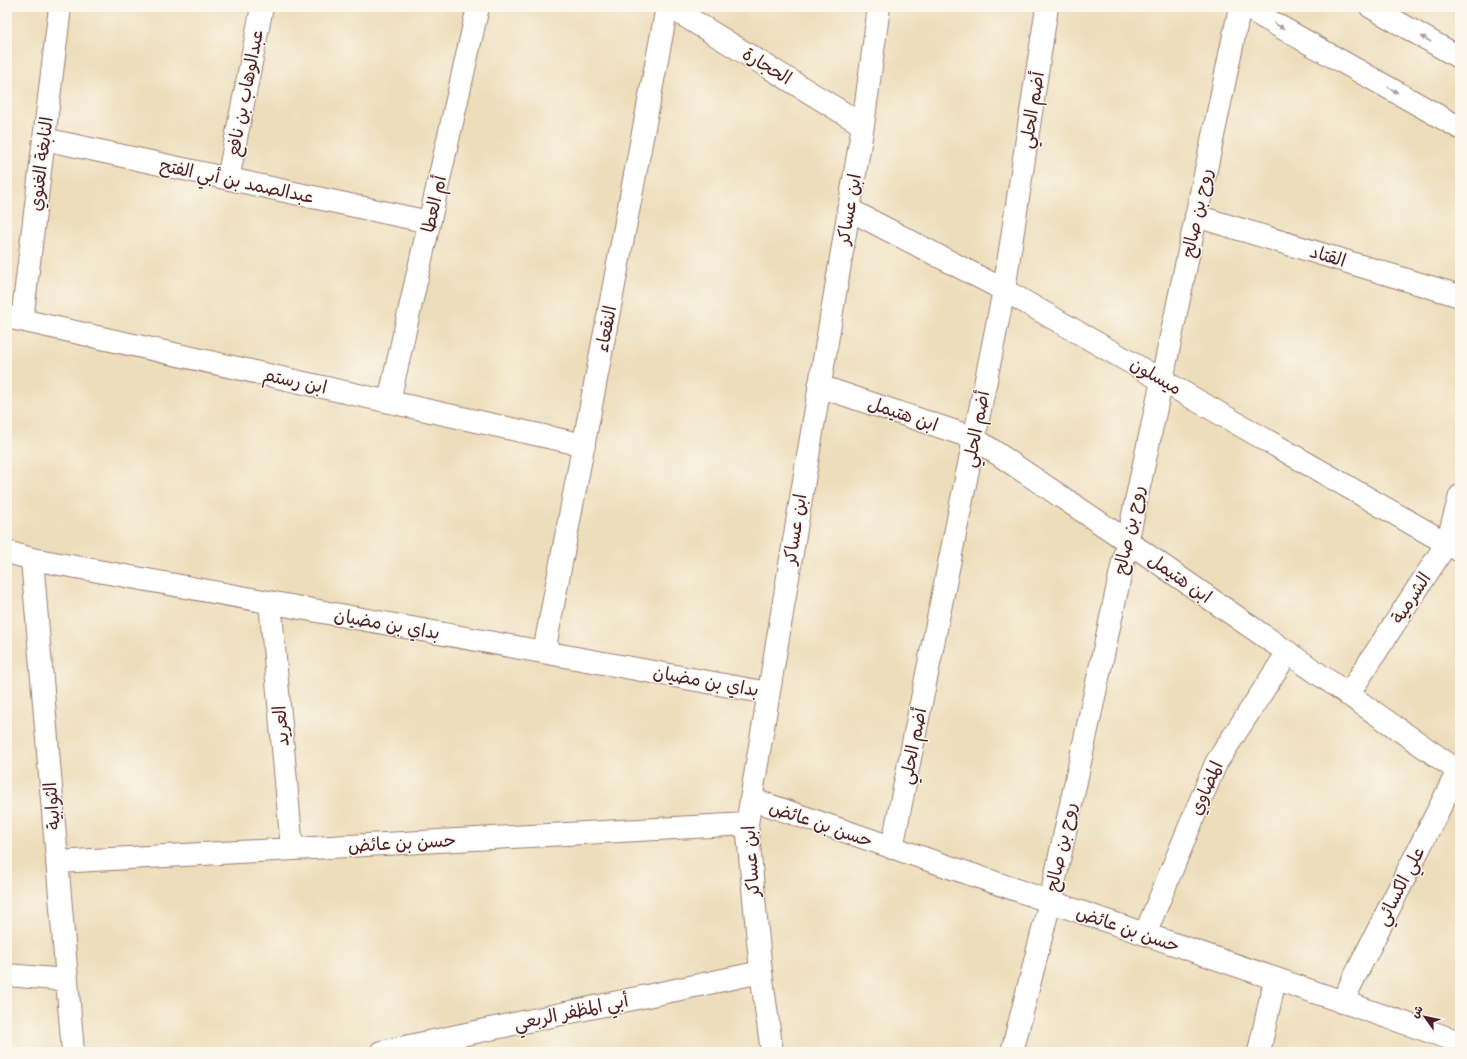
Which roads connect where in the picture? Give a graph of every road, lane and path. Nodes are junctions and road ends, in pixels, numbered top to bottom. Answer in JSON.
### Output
{"nodes":[{"id":1,"x":60,"y":7,"type":"edge"},
{"id":2,"x":262,"y":7,"type":"edge"},
{"id":3,"x":478,"y":7,"type":"edge"},
{"id":4,"x":667,"y":7,"type":"edge"},
{"id":5,"x":670,"y":7,"type":"edge"},
{"id":6,"x":879,"y":7,"type":"edge"},
{"id":7,"x":1047,"y":7,"type":"edge"},
{"id":8,"x":1240,"y":7,"type":"edge"},
{"id":9,"x":1245,"y":7,"type":"edge"},
{"id":10,"x":1371,"y":7,"type":"edge"},
{"id":11,"x":1460,"y":58,"type":"edge"},
{"id":12,"x":863,"y":125,"type":"junction"},
{"id":13,"x":1460,"y":128,"type":"edge"},
{"id":14,"x":44,"y":139,"type":"junction"},
{"id":15,"x":228,"y":179,"type":"junction"},
{"id":16,"x":848,"y":209,"type":"junction"},
{"id":17,"x":1196,"y":216,"type":"junction"},
{"id":18,"x":429,"y":222,"type":"junction"},
{"id":19,"x":1004,"y":290,"type":"junction"},
{"id":20,"x":1460,"y":296,"type":"edge"},
{"id":21,"x":14,"y":319,"type":"edge"},
{"id":22,"x":1162,"y":380,"type":"junction"},
{"id":23,"x":819,"y":386,"type":"junction"},
{"id":24,"x":389,"y":401,"type":"junction"},
{"id":25,"x":974,"y":438,"type":"junction"},
{"id":26,"x":584,"y":445,"type":"junction"},
{"id":27,"x":1460,"y":496,"type":"edge"},
{"id":28,"x":1127,"y":541,"type":"junction"},
{"id":29,"x":1453,"y":547,"type":"edge"},
{"id":30,"x":7,"y":552,"type":"edge"},
{"id":31,"x":32,"y":559,"type":"junction"},
{"id":32,"x":270,"y":602,"type":"junction"},
{"id":33,"x":544,"y":652,"type":"junction"},
{"id":34,"x":1288,"y":652,"type":"junction"},
{"id":35,"x":768,"y":693,"type":"junction"},
{"id":36,"x":1348,"y":695,"type":"junction"},
{"id":37,"x":1459,"y":772,"type":"edge"},
{"id":38,"x":751,"y":799,"type":"junction"},
{"id":39,"x":746,"y":824,"type":"junction"},
{"id":40,"x":892,"y":848,"type":"junction"},
{"id":41,"x":292,"y":849,"type":"junction"},
{"id":42,"x":57,"y":862,"type":"junction"},
{"id":43,"x":1050,"y":902,"type":"junction"},
{"id":44,"x":1144,"y":934,"type":"junction"},
{"id":45,"x":761,"y":972,"type":"junction"},
{"id":46,"x":7,"y":975,"type":"edge"},
{"id":47,"x":1275,"y":979,"type":"junction"},
{"id":48,"x":67,"y":980,"type":"junction"},
{"id":49,"x":1342,"y":1002,"type":"junction"},
{"id":50,"x":1460,"y":1042,"type":"edge"},
{"id":51,"x":73,"y":1052,"type":"edge"},
{"id":52,"x":381,"y":1052,"type":"edge"},
{"id":53,"x":772,"y":1052,"type":"edge"},
{"id":54,"x":1014,"y":1052,"type":"edge"},
{"id":55,"x":1259,"y":1052,"type":"edge"}],
"edges":[{"from":1,"to":14,"type":"street","name":"النابغة الغنوي"},
{"from":2,"to":15,"type":"street","name":"عبدالوهاب بن نافع"},
{"from":3,"to":18,"type":"street","name":"أم العطا"},
{"from":4,"to":26,"type":"street","name":"النقعاء"},
{"from":5,"to":12,"type":"street","name":"الحجارة"},
{"from":6,"to":12,"type":"street","name":"ابن عساكر"},
{"from":7,"to":19,"type":"street","name":"أضم الحلي"},
{"from":8,"to":17,"type":"street","name":"روح بن صالح"},
{"from":9,"to":13,"type":"street","one_way":true},
{"from":11,"to":10,"type":"street","one_way":true},
{"from":12,"to":16,"type":"street","name":"ابن عساكر"},
{"from":14,"to":15,"type":"street","name":"عبدالصمد بن أبي الفتح"},
{"from":14,"to":21,"type":"street","name":"النابغة الغنوي"},
{"from":15,"to":18,"type":"street","name":"عبدالصمد بن أبي الفتح"},
{"from":16,"to":19,"type":"street","name":"ميسلون"},
{"from":16,"to":23,"type":"street","name":"ابن عساكر"},
{"from":17,"to":20,"type":"street","name":"القتاد"},
{"from":17,"to":22,"type":"street","name":"روح بن صالح"},
{"from":18,"to":24,"type":"street","name":"أم العطا"},
{"from":19,"to":22,"type":"street","name":"ميسلون"},
{"from":19,"to":25,"type":"street","name":"أضم الحلي"},
{"from":21,"to":24,"type":"street","name":"ابن رستم"},
{"from":22,"to":28,"type":"street","name":"روح بن صالح"},
{"from":22,"to":29,"type":"street","name":"ميسلون"},
{"from":23,"to":25,"type":"street","name":"ابن هتيمل"},
{"from":23,"to":35,"type":"street","name":"ابن عساكر"},
{"from":24,"to":26,"type":"street","name":"ابن رستم"},
{"from":25,"to":28,"type":"street","name":"ابن هتيمل"},
{"from":25,"to":40,"type":"street","name":"أضم الحلي"},
{"from":26,"to":33,"type":"street","name":"النقعاء"},
{"from":27,"to":29,"type":"street","name":"الشرمية"},
{"from":28,"to":34,"type":"street","name":"ابن هتيمل"},
{"from":28,"to":43,"type":"street","name":"روح بن صالح"},
{"from":29,"to":36,"type":"street","name":"الشرمية"},
{"from":30,"to":31,"type":"street","name":"بداي بن مضيان"},
{"from":31,"to":32,"type":"street","name":"بداي بن مضيان"},
{"from":31,"to":42,"type":"street","name":"الثوابية"},
{"from":32,"to":33,"type":"street","name":"بداي بن مضيان"},
{"from":32,"to":41,"type":"street","name":"العريد"},
{"from":33,"to":35,"type":"street","name":"بداي بن مضيان"},
{"from":34,"to":36,"type":"street","name":"ابن هتيمل"},
{"from":34,"to":44,"type":"street","name":"المضاوي"},
{"from":35,"to":38,"type":"street","name":"ابن عساكر"},
{"from":36,"to":37,"type":"street","name":"ابن هتيمل"},
{"from":37,"to":49,"type":"street","name":"علي الكسائي"},
{"from":38,"to":39,"type":"street","name":"ابن عساكر"},
{"from":38,"to":40,"type":"street","name":"حسن بن عائض"},
{"from":39,"to":41,"type":"street","name":"حسن بن عائض"},
{"from":39,"to":45,"type":"street","name":"ابن عساكر"},
{"from":40,"to":43,"type":"street","name":"حسن بن عائض"},
{"from":41,"to":42,"type":"street","name":"حسن بن عائض"},
{"from":42,"to":48,"type":"street","name":"الثوابية"},
{"from":43,"to":44,"type":"street","name":"حسن بن عائض"},
{"from":43,"to":54,"type":"street","name":"روح بن صالح"},
{"from":44,"to":47,"type":"street","name":"حسن بن عائض"},
{"from":45,"to":52,"type":"street","name":"أبي المظفر الربعي"},
{"from":45,"to":53,"type":"street","name":"ابن عساكر"},
{"from":46,"to":48,"type":"street"},
{"from":47,"to":49,"type":"street","name":"حسن بن عائض"},
{"from":47,"to":55,"type":"street"},
{"from":48,"to":51,"type":"street","name":"الثوابية"},
{"from":49,"to":50,"type":"street","name":"حسن بن عائض"}]}
